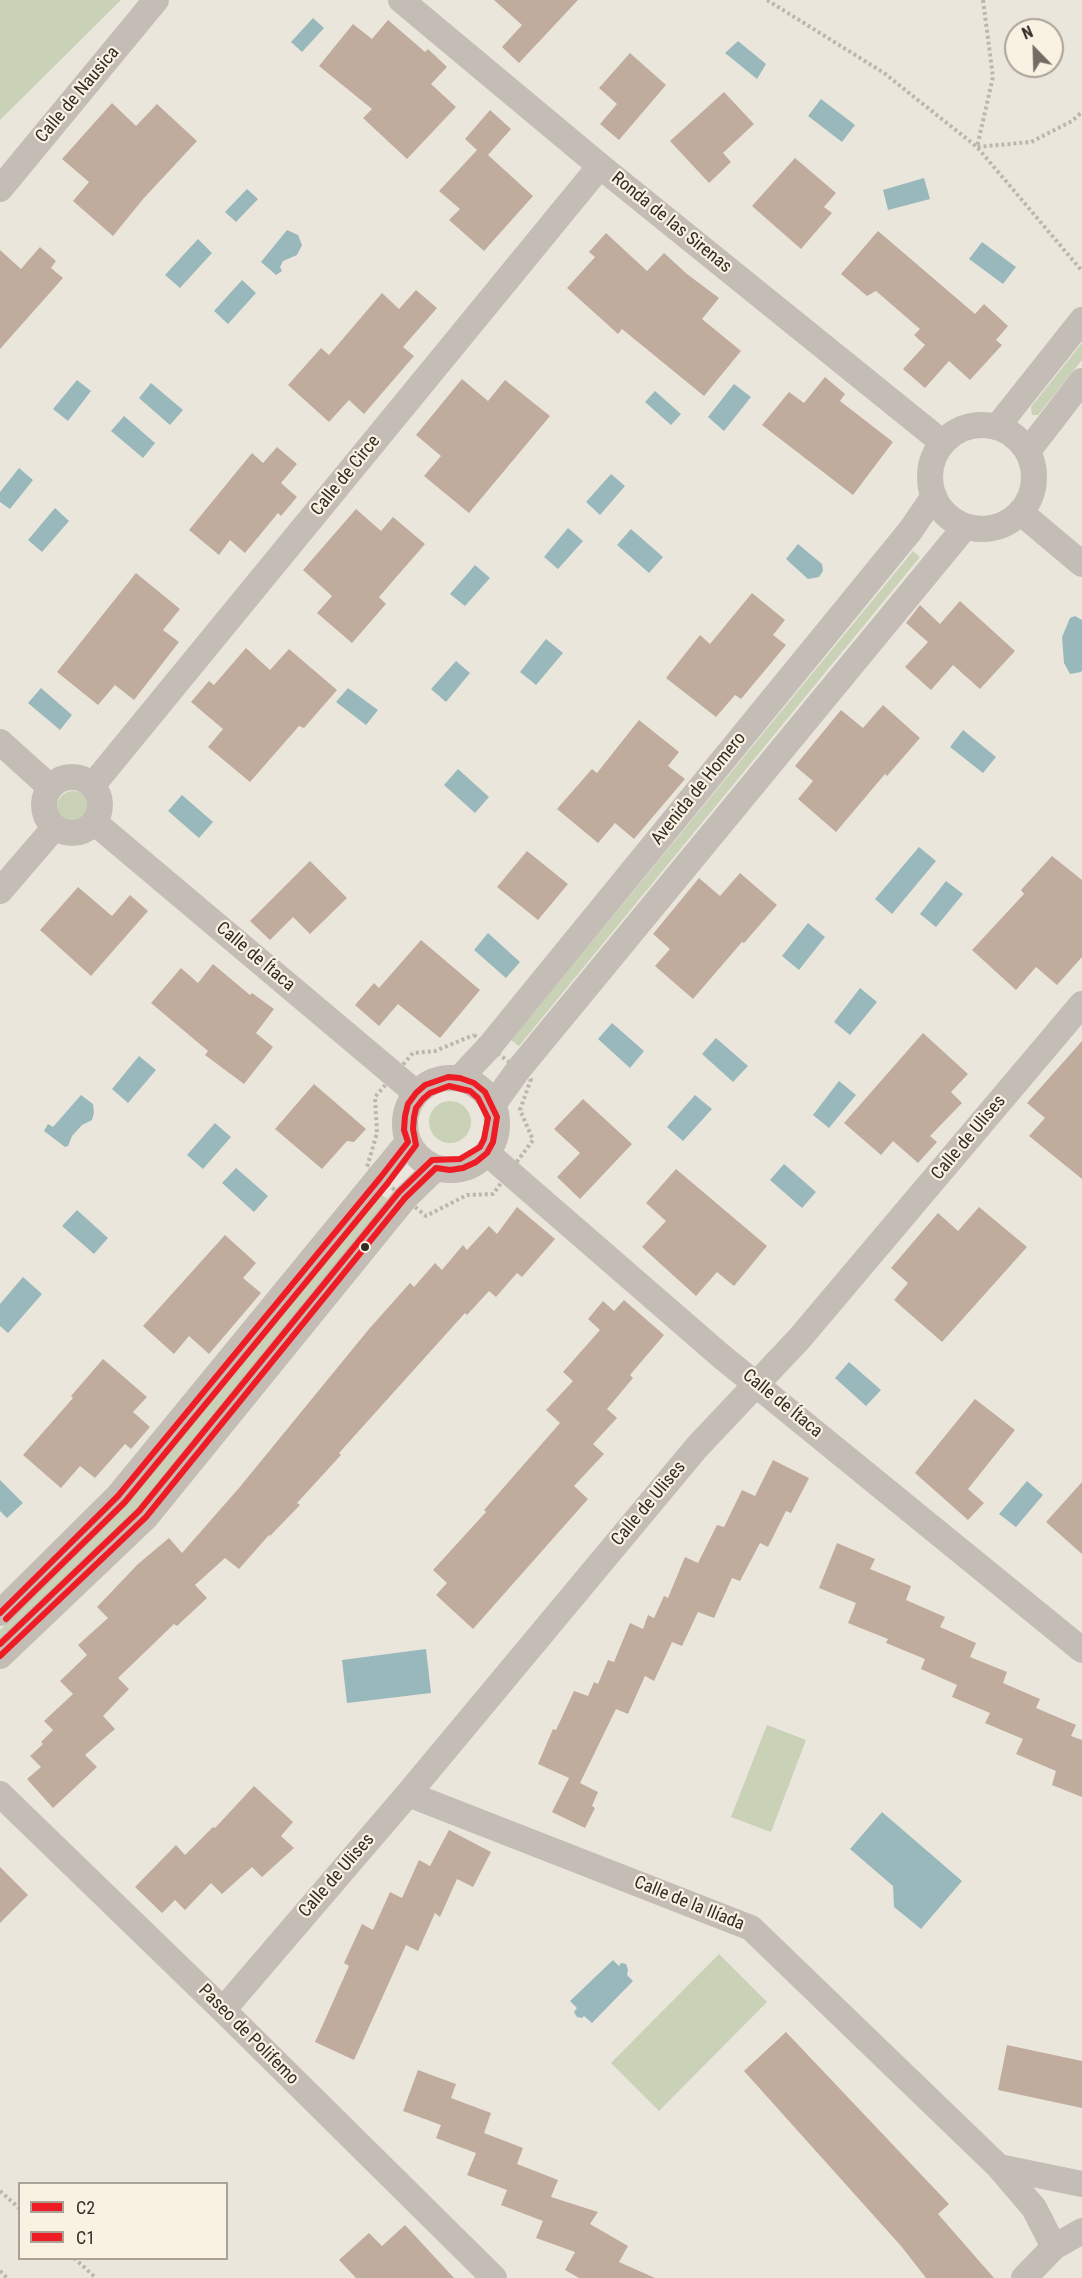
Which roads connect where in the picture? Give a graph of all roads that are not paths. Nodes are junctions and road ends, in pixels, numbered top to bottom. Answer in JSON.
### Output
{"nodes":[{"id":1,"x":156,"y":0,"type":"edge"},
{"id":2,"x":401,"y":0,"type":"edge"},
{"id":3,"x":600,"y":166,"type":"junction"},
{"id":4,"x":0,"y":189,"type":"edge"},
{"id":5,"x":1082,"y":320,"type":"edge"},
{"id":6,"x":1082,"y":381,"type":"edge"},
{"id":7,"x":997,"y":427,"type":"junction"},
{"id":8,"x":943,"y":443,"type":"junction"},
{"id":9,"x":1028,"y":451,"type":"junction"},
{"id":10,"x":934,"y":496,"type":"junction"},
{"id":11,"x":1020,"y":512,"type":"junction"},
{"id":12,"x":965,"y":526,"type":"junction"},
{"id":13,"x":1082,"y":564,"type":"edge"},
{"id":14,"x":0,"y":742,"type":"edge"},
{"id":15,"x":92,"y":786,"type":"junction"},
{"id":16,"x":50,"y":787,"type":"junction"},
{"id":17,"x":94,"y":822,"type":"junction"},
{"id":18,"x":55,"y":827,"type":"junction"},
{"id":19,"x":0,"y":891,"type":"edge"},
{"id":20,"x":1082,"y":1004,"type":"edge"},
{"id":21,"x":460,"y":1078,"type":"junction"},
{"id":22,"x":416,"y":1093,"type":"junction"},
{"id":23,"x":493,"y":1105,"type":"junction"},
{"id":24,"x":408,"y":1142,"type":"junction"},
{"id":25,"x":487,"y":1153,"type":"junction"},
{"id":26,"x":436,"y":1168,"type":"junction"},
{"id":27,"x":756,"y":1384,"type":"junction"},
{"id":28,"x":0,"y":1612,"type":"edge"},
{"id":29,"x":1082,"y":1650,"type":"edge"},
{"id":30,"x":0,"y":1656,"type":"edge"},
{"id":31,"x":0,"y":1794,"type":"edge"},
{"id":32,"x":408,"y":1794,"type":"junction"},
{"id":33,"x":223,"y":2010,"type":"junction"},
{"id":34,"x":999,"y":2167,"type":"junction"},
{"id":35,"x":1082,"y":2184,"type":"edge"},
{"id":36,"x":1082,"y":2231,"type":"edge"},
{"id":37,"x":1054,"y":2247,"type":"junction"},
{"id":38,"x":494,"y":2278,"type":"edge"},
{"id":39,"x":1024,"y":2278,"type":"edge"}],
"edges":[{"from":1,"to":4,"type":"street","name":"Calle de Nausica"},
{"from":2,"to":3,"type":"street","name":"Ronda de las Sirenas"},
{"from":3,"to":8,"type":"street","name":"Ronda de las Sirenas"},
{"from":3,"to":15,"type":"street","name":"Calle de Circe"},
{"from":5,"to":7,"type":"street"},
{"from":6,"to":9,"type":"street"},
{"from":7,"to":8,"type":"street"},
{"from":7,"to":9,"type":"street"},
{"from":8,"to":10,"type":"street"},
{"from":9,"to":11,"type":"street"},
{"from":10,"to":12,"type":"street"},
{"from":10,"to":21,"type":"street","name":"Avenida de Homero"},
{"from":11,"to":12,"type":"street"},
{"from":11,"to":13,"type":"street"},
{"from":12,"to":23,"type":"street"},
{"from":14,"to":16,"type":"street"},
{"from":15,"to":16,"type":"street"},
{"from":15,"to":17,"type":"street"},
{"from":16,"to":18,"type":"street"},
{"from":17,"to":18,"type":"street"},
{"from":17,"to":22,"type":"street","name":"Calle de Ítaca"},
{"from":18,"to":19,"type":"street"},
{"from":20,"to":27,"type":"street","name":"Calle de Ulises"},
{"from":21,"to":22,"type":"street"},
{"from":21,"to":23,"type":"street"},
{"from":22,"to":24,"type":"street"},
{"from":23,"to":25,"type":"street"},
{"from":24,"to":26,"type":"street"},
{"from":24,"to":28,"type":"street"},
{"from":25,"to":26,"type":"street"},
{"from":25,"to":27,"type":"street","name":"Calle de Ítaca"},
{"from":26,"to":30,"type":"street"},
{"from":27,"to":29,"type":"street","name":"Calle de Ítaca"},
{"from":27,"to":32,"type":"street","name":"Calle de Ulises"},
{"from":31,"to":33,"type":"street","name":"Paseo de Polifemo"},
{"from":32,"to":33,"type":"street","name":"Calle de Ulises"},
{"from":32,"to":34,"type":"street","name":"Calle de la Ilíada"},
{"from":33,"to":38,"type":"street","name":"Paseo de Polifemo"},
{"from":34,"to":35,"type":"street"},
{"from":34,"to":37,"type":"street","name":"Calle de la Ilíada"},
{"from":36,"to":37,"type":"street"},
{"from":37,"to":39,"type":"street"}]}
